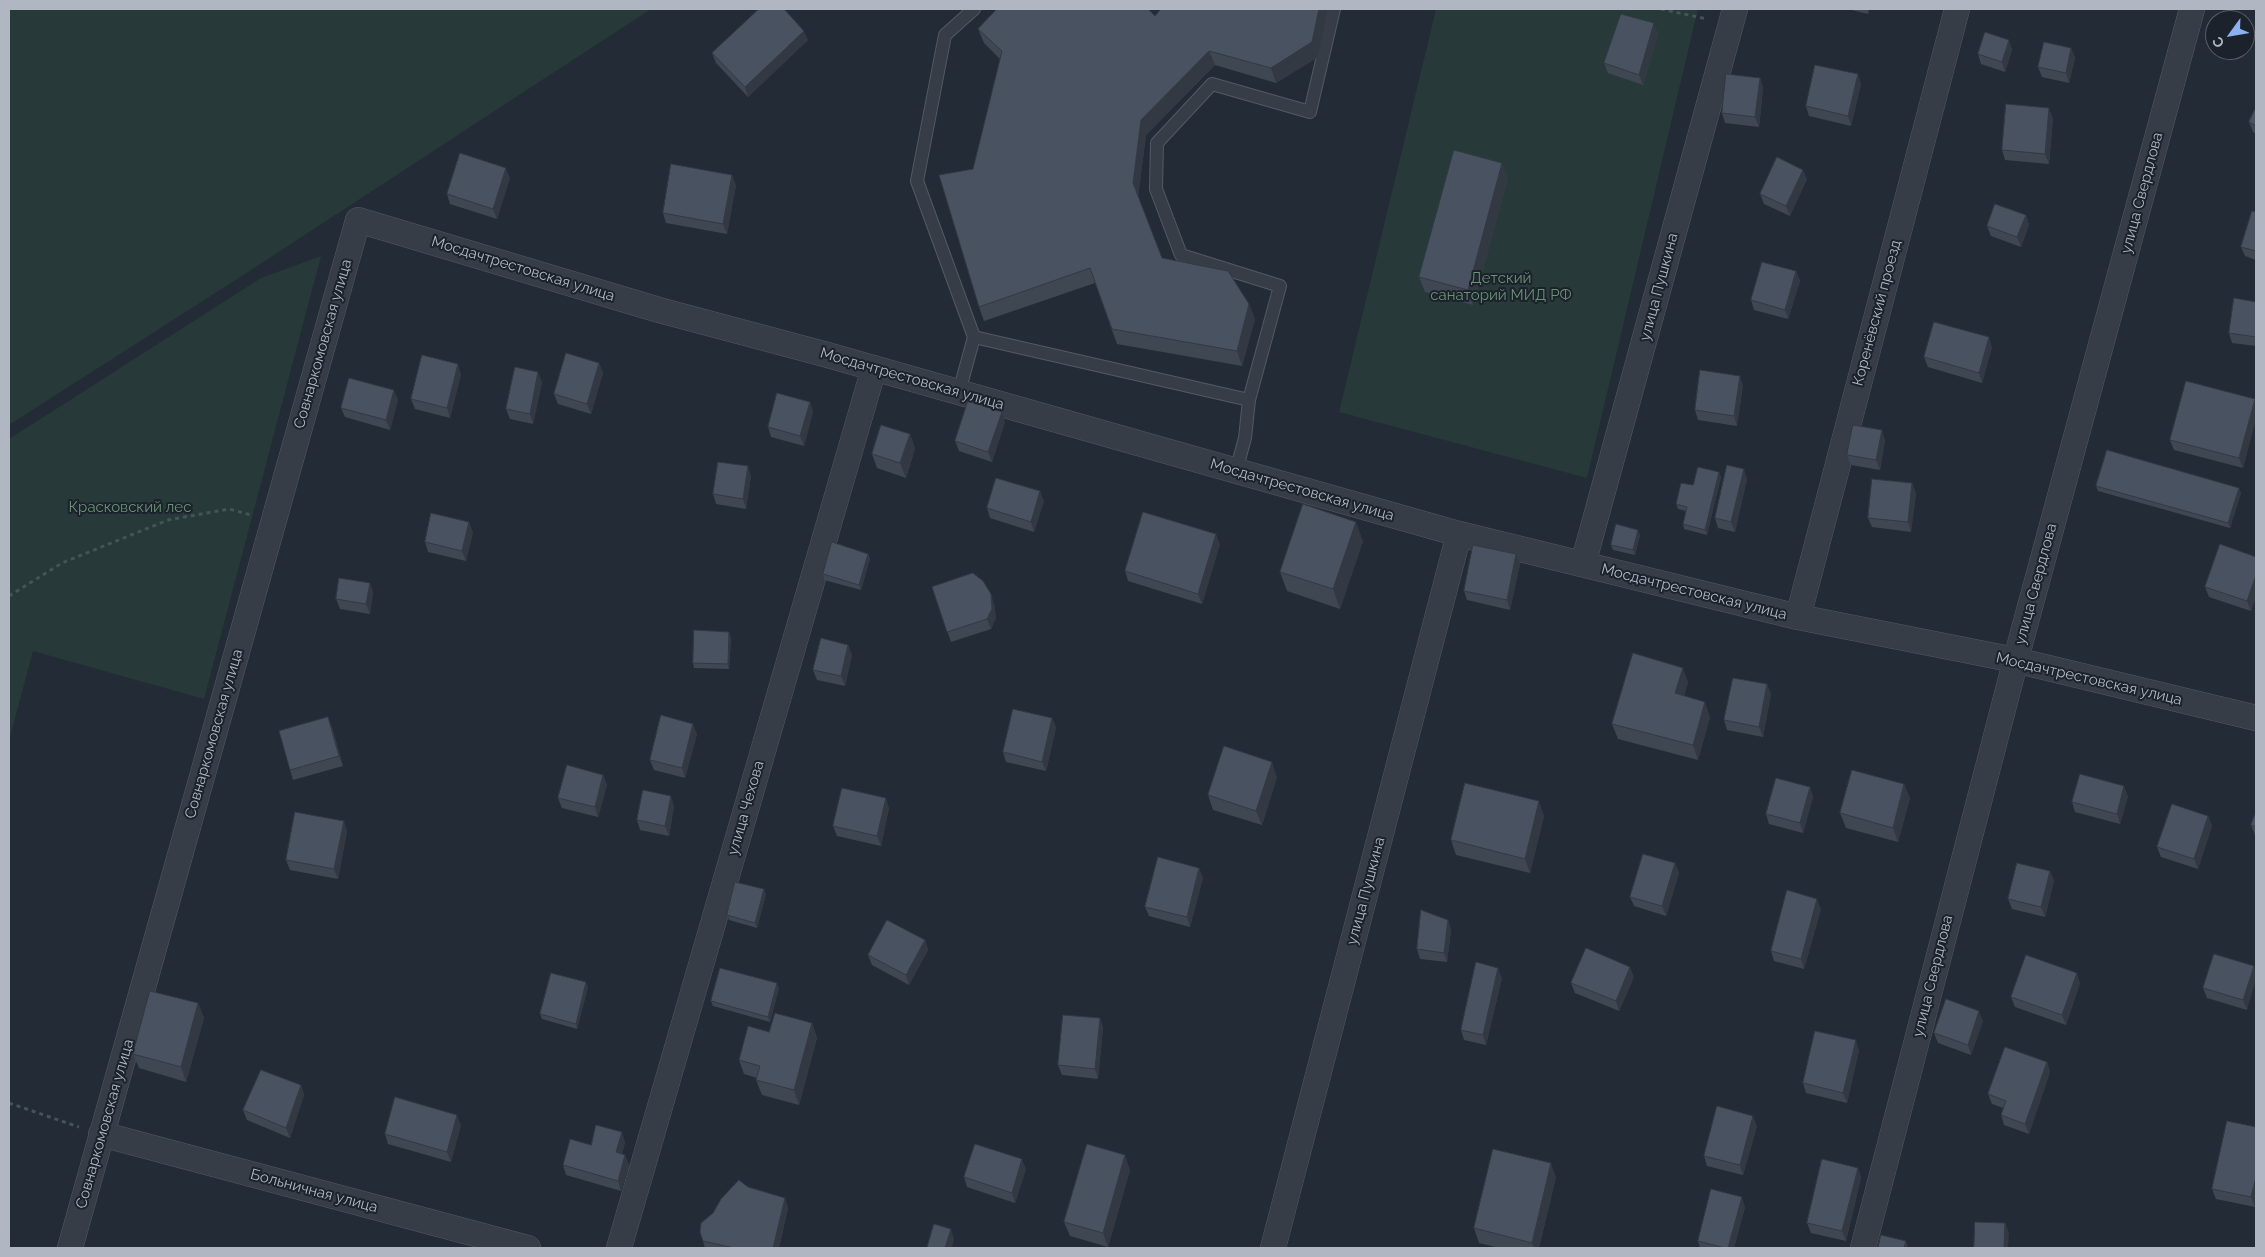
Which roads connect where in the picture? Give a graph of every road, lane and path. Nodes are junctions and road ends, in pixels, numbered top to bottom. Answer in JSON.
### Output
{"nodes":[{"id":1,"x":974,"y":9,"type":"edge"},
{"id":2,"x":1334,"y":9,"type":"edge"},
{"id":3,"x":1661,"y":9,"type":"edge"},
{"id":4,"x":1957,"y":9,"type":"edge"},
{"id":5,"x":2192,"y":9,"type":"edge"},
{"id":6,"x":1733,"y":16,"type":"edge"},
{"id":7,"x":358,"y":220,"type":"joint"},
{"id":8,"x":974,"y":338,"type":"junction"},
{"id":9,"x":874,"y":368,"type":"junction"},
{"id":10,"x":959,"y":392,"type":"junction"},
{"id":11,"x":1249,"y":400,"type":"junction"},
{"id":12,"x":1236,"y":471,"type":"junction"},
{"id":13,"x":274,"y":521,"type":"junction"},
{"id":14,"x":1459,"y":534,"type":"junction"},
{"id":15,"x":1583,"y":564,"type":"junction"},
{"id":16,"x":9,"y":596,"type":"edge"},
{"id":17,"x":1798,"y":617,"type":"junction"},
{"id":18,"x":2015,"y":660,"type":"junction"},
{"id":19,"x":2256,"y":718,"type":"edge"},
{"id":20,"x":9,"y":1103,"type":"edge"},
{"id":21,"x":101,"y":1134,"type":"junction"},
{"id":22,"x":70,"y":1248,"type":"edge"},
{"id":23,"x":528,"y":1248,"type":"edge"},
{"id":24,"x":619,"y":1248,"type":"edge"},
{"id":25,"x":1273,"y":1248,"type":"edge"},
{"id":26,"x":1863,"y":1248,"type":"edge"}],
"edges":[{"from":1,"to":8,"type":"lane"},
{"from":2,"to":11,"type":"lane"},
{"from":3,"to":6,"type":"path"},
{"from":4,"to":17,"type":"street","name":"Коренёвский проезд"},
{"from":5,"to":18,"type":"street","name":"улица Свердлова"},
{"from":6,"to":15,"type":"street","name":"улица Пушкина"},
{"from":7,"to":9,"type":"street","name":"Мосдачтрестовская улица"},
{"from":7,"to":13,"type":"street","name":"Совнаркомовская улица"},
{"from":8,"to":10,"type":"lane"},
{"from":8,"to":11,"type":"lane"},
{"from":9,"to":10,"type":"street","name":"Мосдачтрестовская улица"},
{"from":9,"to":24,"type":"street","name":"улица Чехова"},
{"from":10,"to":12,"type":"street","name":"Мосдачтрестовская улица"},
{"from":11,"to":12,"type":"lane"},
{"from":12,"to":14,"type":"street","name":"Мосдачтрестовская улица"},
{"from":13,"to":16,"type":"path"},
{"from":13,"to":21,"type":"street","name":"Совнаркомовская улица"},
{"from":14,"to":15,"type":"street","name":"Мосдачтрестовская улица"},
{"from":14,"to":25,"type":"street","name":"улица Пушкина"},
{"from":15,"to":17,"type":"street","name":"Мосдачтрестовская улица"},
{"from":17,"to":18,"type":"street","name":"Мосдачтрестовская улица"},
{"from":18,"to":19,"type":"street","name":"Мосдачтрестовская улица"},
{"from":18,"to":26,"type":"street","name":"улица Свердлова"},
{"from":20,"to":21,"type":"path"},
{"from":21,"to":22,"type":"street","name":"Совнаркомовская улица"},
{"from":21,"to":23,"type":"street","name":"Больничная улица"}]}
